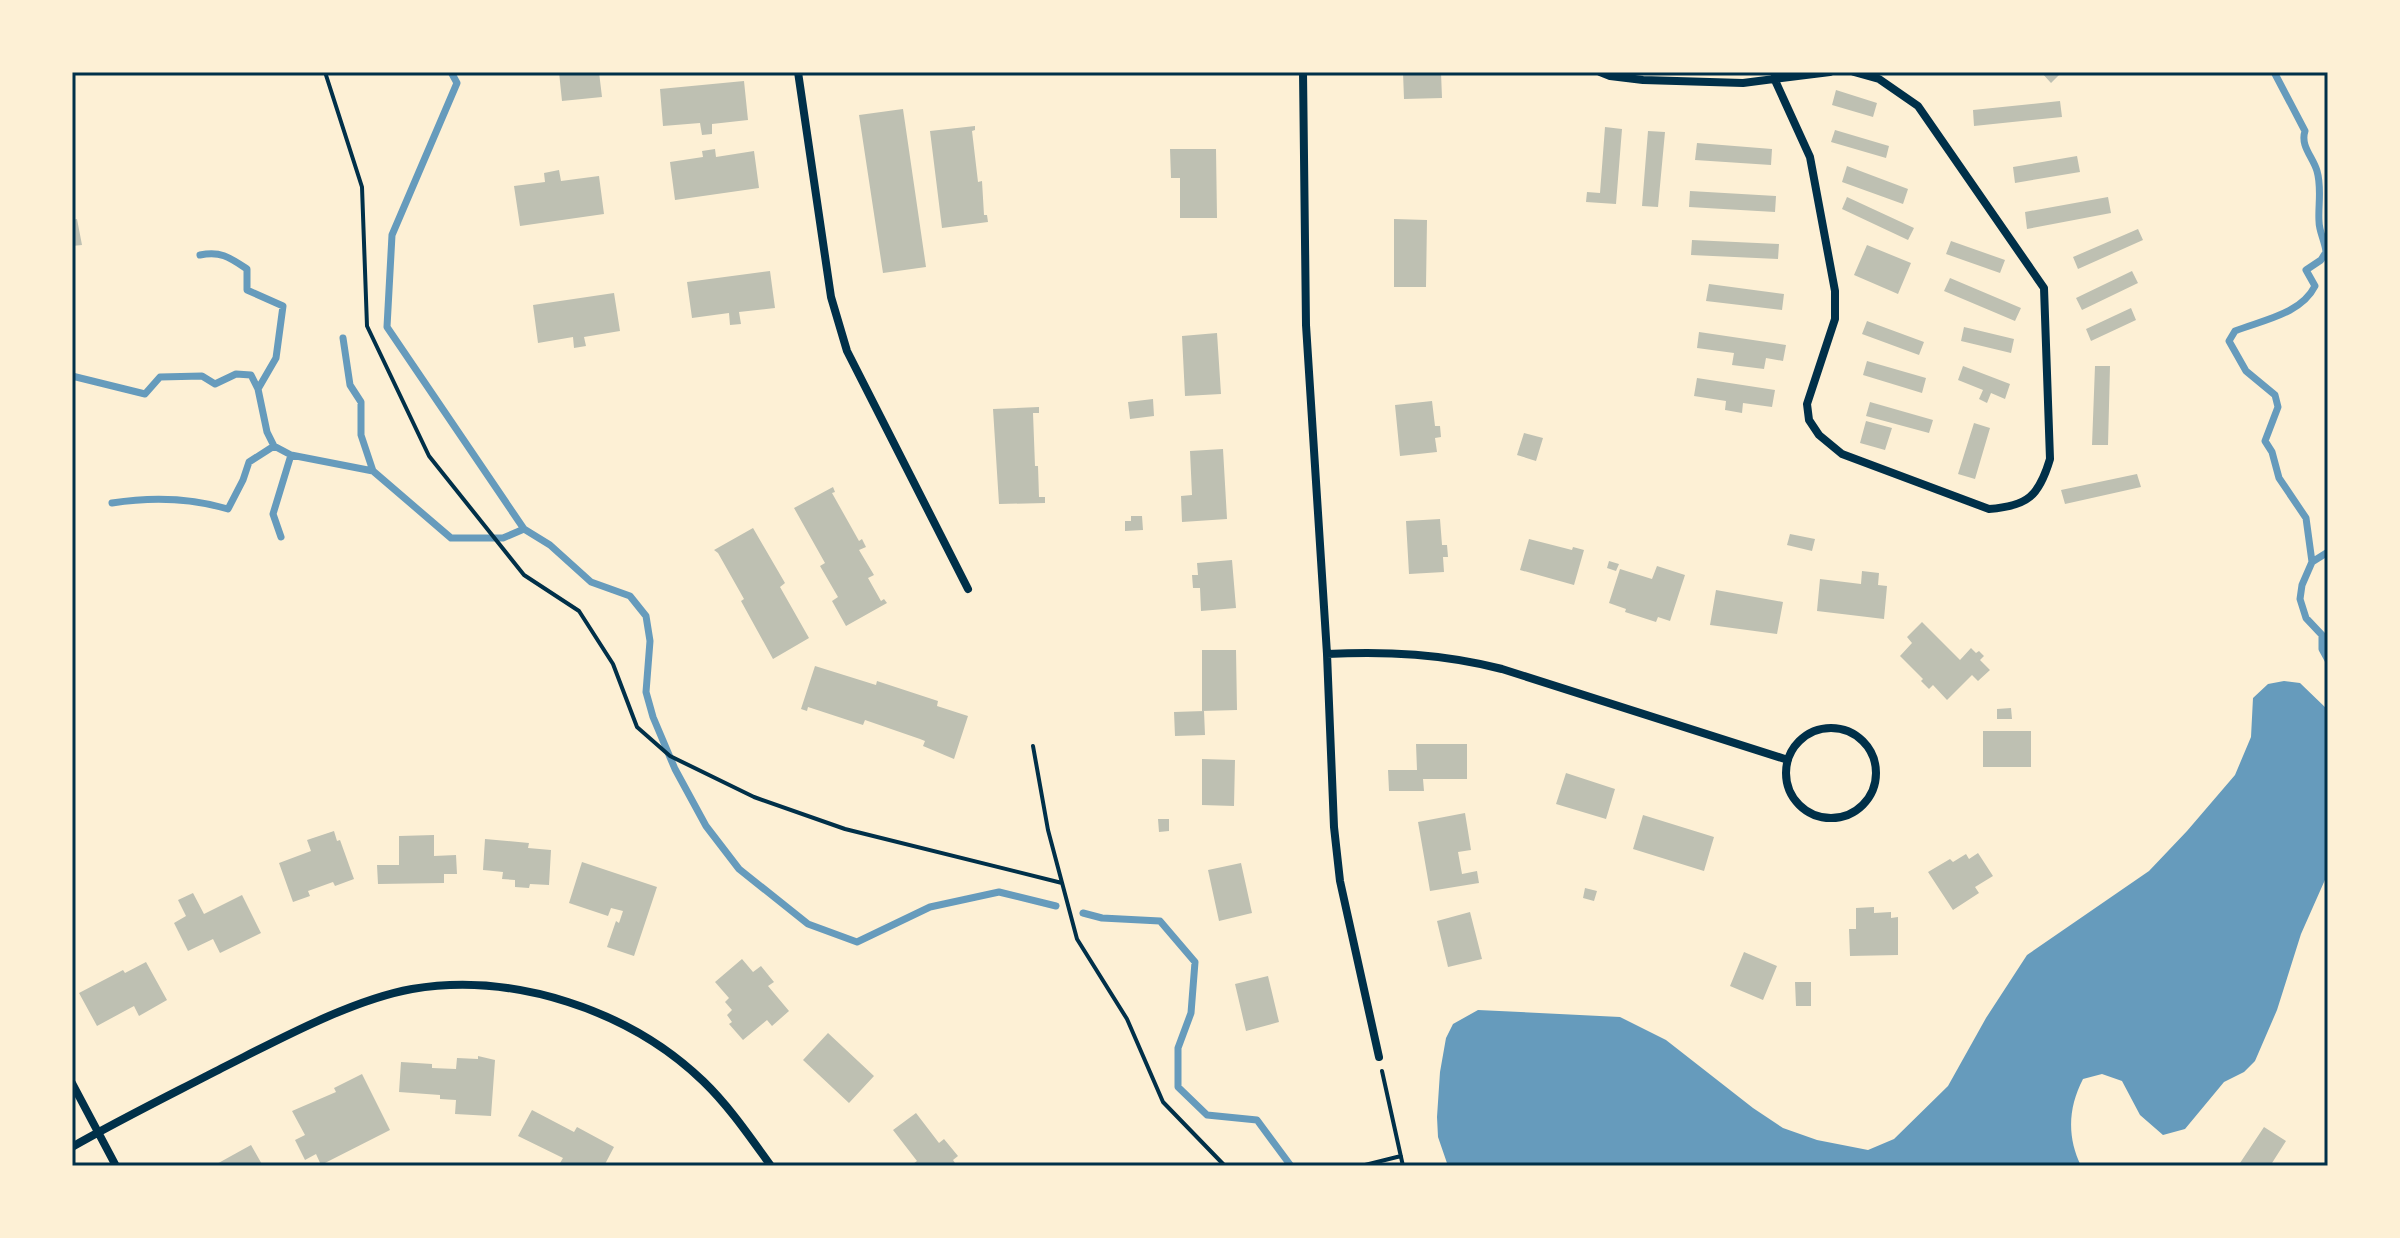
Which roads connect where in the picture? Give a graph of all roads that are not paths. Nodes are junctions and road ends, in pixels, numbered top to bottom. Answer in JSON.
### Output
{"nodes":[{"id":1,"x":798,"y":72,"type":"edge"},
{"id":2,"x":1303,"y":72,"type":"edge"},
{"id":3,"x":1600,"y":72,"type":"edge"},
{"id":4,"x":1830,"y":72,"type":"edge"},
{"id":5,"x":1854,"y":72,"type":"edge"},
{"id":6,"x":1774,"y":78,"type":"junction"},
{"id":7,"x":968,"y":589,"type":"dead end"},
{"id":8,"x":1327,"y":654,"type":"junction"},
{"id":9,"x":1788,"y":760,"type":"junction"},
{"id":10,"x":1379,"y":1057,"type":"road end"},
{"id":11,"x":72,"y":1083,"type":"edge"},
{"id":12,"x":98,"y":1132,"type":"junction"},
{"id":13,"x":72,"y":1147,"type":"edge"},
{"id":14,"x":116,"y":1166,"type":"edge"},
{"id":15,"x":771,"y":1166,"type":"edge"}],
"edges":[{"from":1,"to":7,"type":"street"},
{"from":2,"to":8,"type":"street"},
{"from":3,"to":6,"type":"street"},
{"from":4,"to":6,"type":"street"},
{"from":5,"to":6,"type":"street"},
{"from":8,"to":9,"type":"street"},
{"from":8,"to":10,"type":"street"},
{"from":9,"to":9,"type":"street"},
{"from":11,"to":12,"type":"street"},
{"from":12,"to":13,"type":"street"},
{"from":12,"to":14,"type":"street"},
{"from":12,"to":15,"type":"street"}]}
